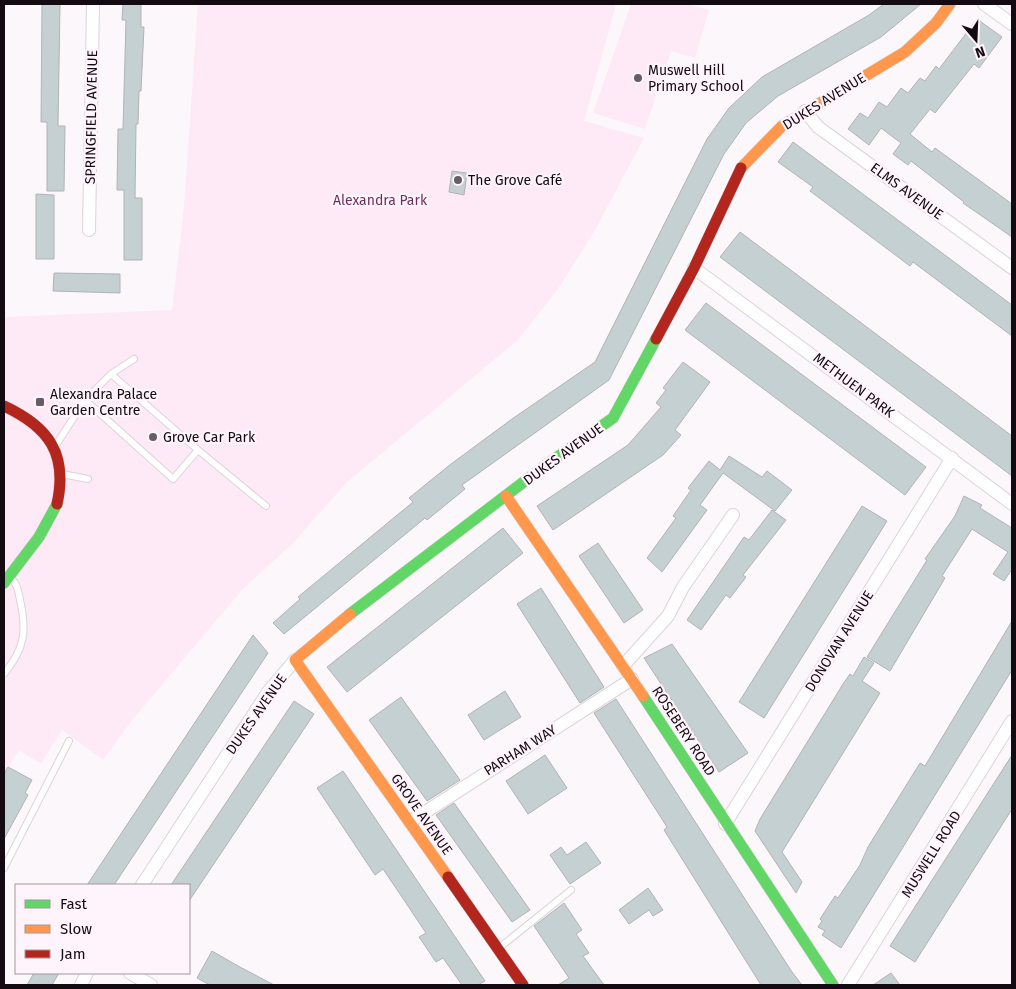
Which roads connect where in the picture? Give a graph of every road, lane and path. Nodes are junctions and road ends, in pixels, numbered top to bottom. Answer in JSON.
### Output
{"nodes":[{"id":1,"x":93,"y":4,"type":"edge"},
{"id":2,"x":950,"y":4,"type":"edge"},
{"id":3,"x":984,"y":4,"type":"edge"},
{"id":4,"x":1012,"y":24,"type":"edge"},
{"id":5,"x":805,"y":111,"type":"junction"},
{"id":6,"x":89,"y":230,"type":"dead end"},
{"id":7,"x":694,"y":268,"type":"junction"},
{"id":8,"x":1012,"y":268,"type":"edge"},
{"id":9,"x":134,"y":359,"type":"dead end"},
{"id":10,"x":111,"y":374,"type":"junction"},
{"id":11,"x":85,"y":400,"type":"junction"},
{"id":12,"x":4,"y":406,"type":"edge"},
{"id":13,"x":55,"y":446,"type":"junction"},
{"id":14,"x":198,"y":450,"type":"junction"},
{"id":15,"x":952,"y":458,"type":"junction"},
{"id":16,"x":61,"y":474,"type":"junction"},
{"id":17,"x":88,"y":479,"type":"dead end"},
{"id":18,"x":506,"y":496,"type":"junction"},
{"id":19,"x":1012,"y":504,"type":"edge"},
{"id":20,"x":266,"y":506,"type":"dead end"},
{"id":21,"x":733,"y":515,"type":"dead end"},
{"id":22,"x":7,"y":580,"type":"edge"},
{"id":23,"x":295,"y":660,"type":"junction"},
{"id":24,"x":623,"y":666,"type":"junction"},
{"id":25,"x":4,"y":674,"type":"edge"},
{"id":26,"x":632,"y":679,"type":"junction"},
{"id":27,"x":1012,"y":722,"type":"edge"},
{"id":28,"x":69,"y":742,"type":"dead end"},
{"id":29,"x":410,"y":822,"type":"junction"},
{"id":30,"x":725,"y":824,"type":"junction"},
{"id":31,"x":4,"y":868,"type":"edge"},
{"id":32,"x":143,"y":884,"type":"edge"},
{"id":33,"x":571,"y":890,"type":"dead end"},
{"id":34,"x":498,"y":949,"type":"junction"},
{"id":35,"x":87,"y":974,"type":"edge"},
{"id":36,"x":132,"y":974,"type":"edge"},
{"id":37,"x":81,"y":985,"type":"edge"},
{"id":38,"x":151,"y":985,"type":"edge"},
{"id":39,"x":523,"y":985,"type":"edge"},
{"id":40,"x":833,"y":985,"type":"edge"},
{"id":41,"x":848,"y":985,"type":"edge"}],
"edges":[{"from":1,"to":6,"type":"street","name":"SPRINGFIELD AVENUE"},
{"from":2,"to":5,"type":"street","name":"DUKES AVENUE"},
{"from":3,"to":4,"type":"street"},
{"from":5,"to":7,"type":"street","name":"DUKES AVENUE"},
{"from":5,"to":8,"type":"street","name":"ELMS AVENUE"},
{"from":7,"to":15,"type":"street","name":"METHUEN PARK"},
{"from":7,"to":18,"type":"street","name":"DUKES AVENUE"},
{"from":9,"to":10,"type":"lane"},
{"from":10,"to":11,"type":"lane"},
{"from":10,"to":14,"type":"lane"},
{"from":11,"to":13,"type":"lane"},
{"from":11,"to":14,"type":"lane"},
{"from":12,"to":13,"type":"street"},
{"from":13,"to":16,"type":"street"},
{"from":14,"to":20,"type":"lane"},
{"from":15,"to":19,"type":"street","name":"METHUEN PARK"},
{"from":15,"to":30,"type":"street","name":"DONOVAN AVENUE"},
{"from":16,"to":17,"type":"lane"},
{"from":16,"to":22,"type":"street"},
{"from":18,"to":23,"type":"street","name":"DUKES AVENUE"},
{"from":18,"to":24,"type":"street","name":"ROSEBERY ROAD"},
{"from":21,"to":24,"type":"street"},
{"from":22,"to":25,"type":"lane"},
{"from":23,"to":29,"type":"street","name":"GROVE AVENUE"},
{"from":23,"to":32,"type":"street","name":"DUKES AVENUE"},
{"from":24,"to":26,"type":"street","name":"ROSEBERY ROAD"},
{"from":26,"to":29,"type":"street","name":"PARHAM WAY"},
{"from":26,"to":30,"type":"street","name":"ROSEBERY ROAD"},
{"from":27,"to":41,"type":"street","name":"MUSWELL ROAD"},
{"from":28,"to":31,"type":"lane"},
{"from":29,"to":34,"type":"street","name":"GROVE AVENUE"},
{"from":30,"to":40,"type":"street","name":"ROSEBERY ROAD"},
{"from":33,"to":34,"type":"lane"},
{"from":34,"to":39,"type":"street","name":"GROVE AVENUE"},
{"from":35,"to":37,"type":"street"},
{"from":36,"to":38,"type":"street"}]}
